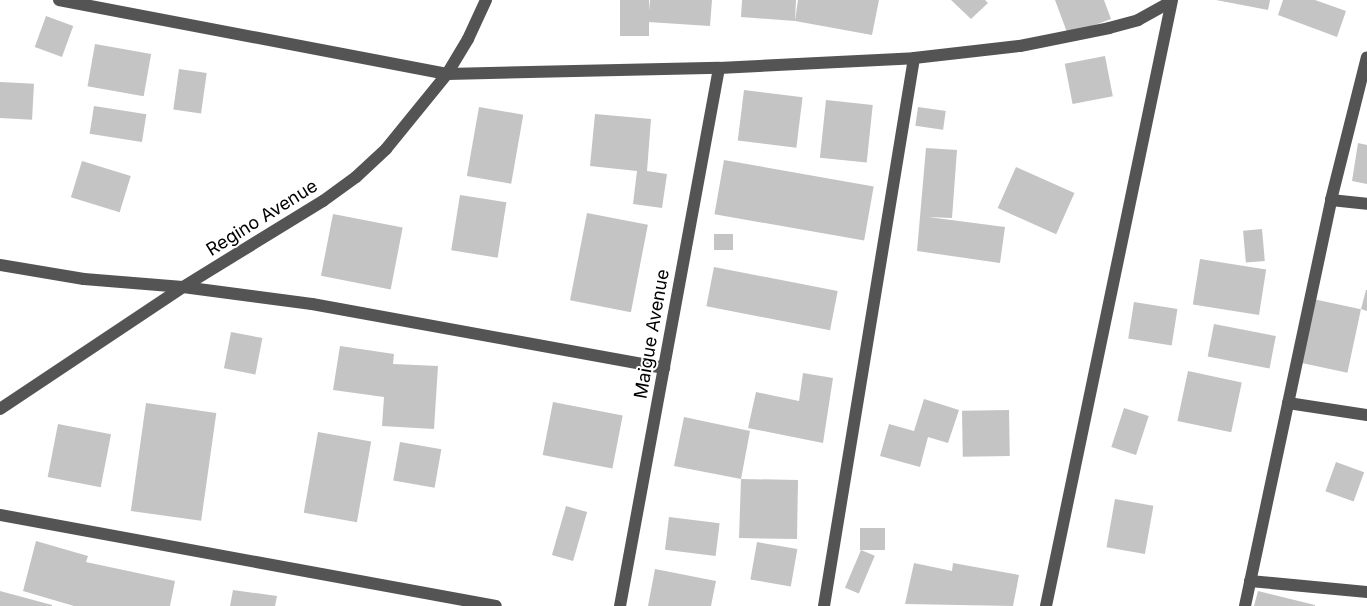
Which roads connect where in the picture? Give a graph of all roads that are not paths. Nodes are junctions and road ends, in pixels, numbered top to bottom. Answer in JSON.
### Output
{"nodes":[{"id":1,"x":59,"y":0,"type":"edge"},
{"id":2,"x":486,"y":0,"type":"edge"},
{"id":3,"x":1171,"y":2,"type":"edge"},
{"id":4,"x":1367,"y":57,"type":"edge"},
{"id":5,"x":914,"y":58,"type":"junction"},
{"id":6,"x":719,"y":68,"type":"junction"},
{"id":7,"x":447,"y":74,"type":"junction"},
{"id":8,"x":1331,"y":200,"type":"junction"},
{"id":9,"x":1367,"y":204,"type":"edge"},
{"id":10,"x":0,"y":265,"type":"edge"},
{"id":11,"x":183,"y":287,"type":"junction"},
{"id":12,"x":664,"y":368,"type":"junction"},
{"id":13,"x":1288,"y":402,"type":"junction"},
{"id":14,"x":0,"y":409,"type":"edge"},
{"id":15,"x":1367,"y":415,"type":"edge"},
{"id":16,"x":0,"y":515,"type":"edge"},
{"id":17,"x":1250,"y":581,"type":"junction"},
{"id":18,"x":1367,"y":592,"type":"edge"},
{"id":19,"x":496,"y":606,"type":"edge"},
{"id":20,"x":620,"y":606,"type":"edge"},
{"id":21,"x":824,"y":606,"type":"edge"},
{"id":22,"x":1046,"y":606,"type":"edge"},
{"id":23,"x":1245,"y":606,"type":"edge"}],
"edges":[{"from":1,"to":7,"type":"street"},
{"from":2,"to":7,"type":"street","name":"Regino Avenue"},
{"from":3,"to":5,"type":"street"},
{"from":3,"to":22,"type":"street"},
{"from":4,"to":8,"type":"street"},
{"from":5,"to":6,"type":"street"},
{"from":5,"to":21,"type":"street"},
{"from":6,"to":7,"type":"street"},
{"from":6,"to":12,"type":"street","name":"Maigue Avenue"},
{"from":7,"to":11,"type":"street","name":"Regino Avenue"},
{"from":8,"to":9,"type":"street"},
{"from":8,"to":13,"type":"street"},
{"from":10,"to":11,"type":"street"},
{"from":11,"to":12,"type":"street"},
{"from":11,"to":14,"type":"street","name":"Regino Avenue"},
{"from":12,"to":20,"type":"street","name":"Maigue Avenue"},
{"from":13,"to":15,"type":"street"},
{"from":13,"to":17,"type":"street"},
{"from":16,"to":19,"type":"street"},
{"from":17,"to":18,"type":"street"},
{"from":17,"to":23,"type":"street"}]}
